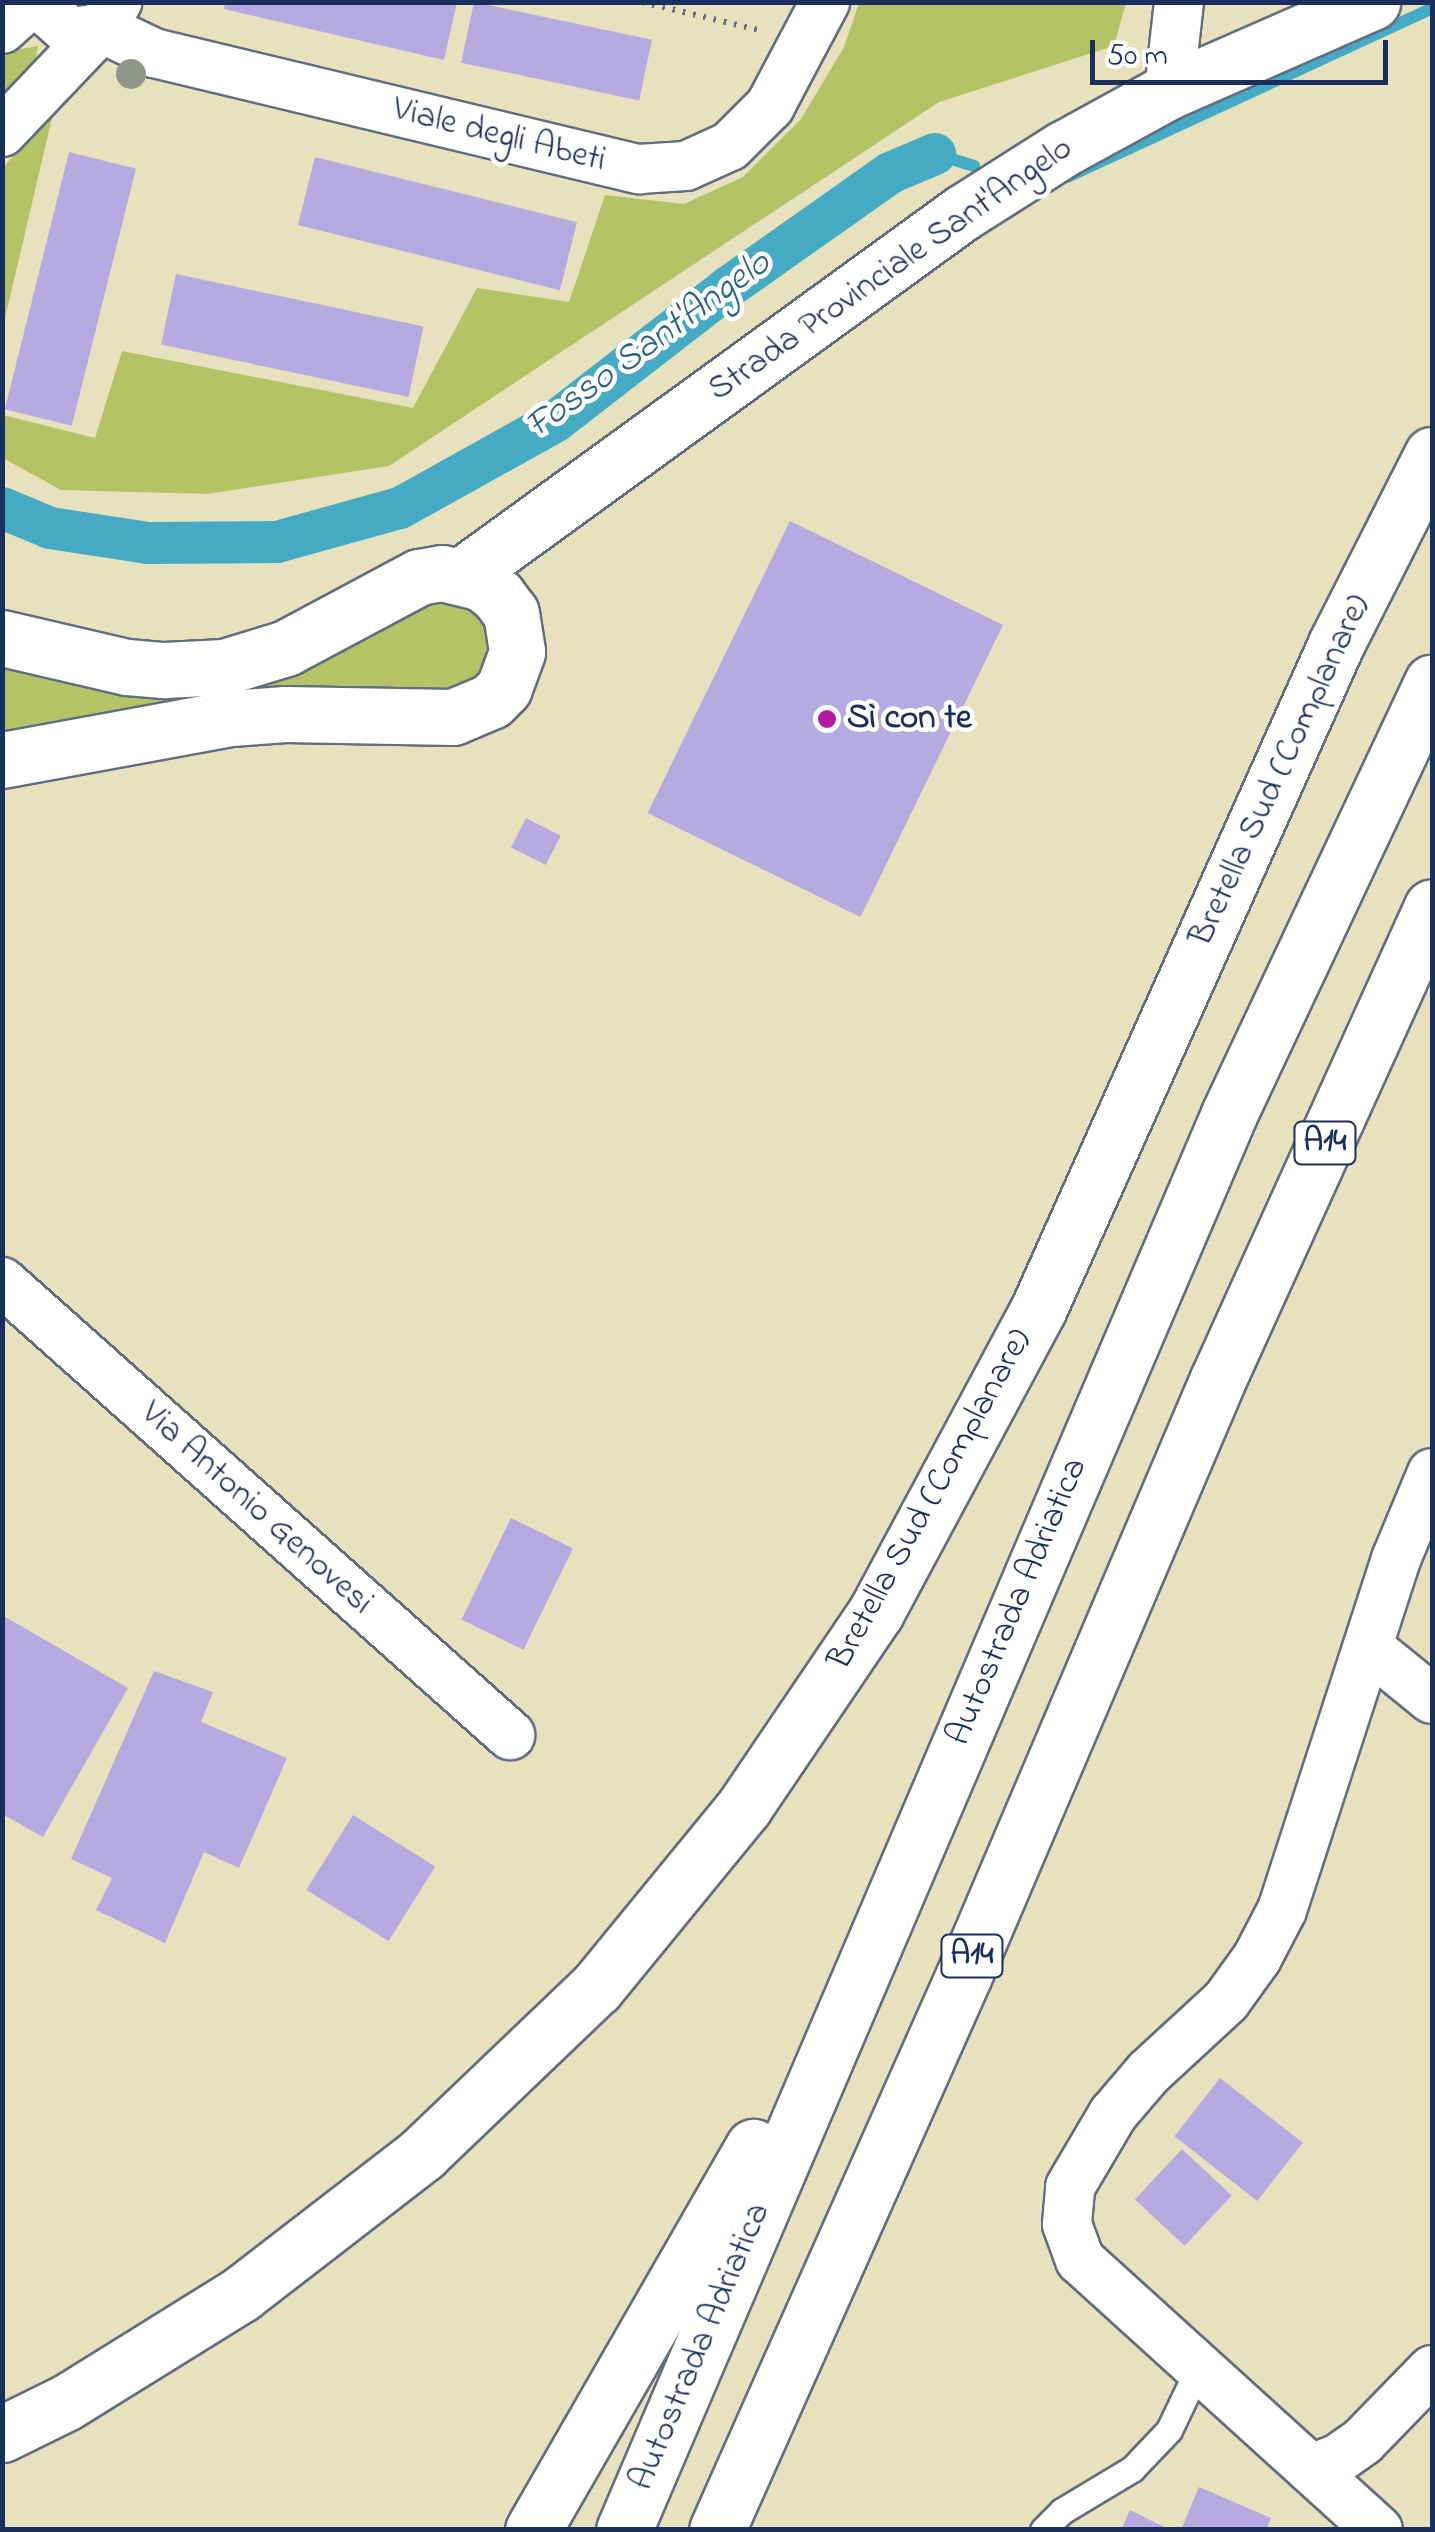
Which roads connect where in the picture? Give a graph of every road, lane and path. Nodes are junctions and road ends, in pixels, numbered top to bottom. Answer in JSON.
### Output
{"nodes":[{"id":1,"x":32,"y":2,"type":"edge"},
{"id":2,"x":52,"y":2,"type":"edge"},
{"id":3,"x":642,"y":2,"type":"edge"},
{"id":4,"x":825,"y":2,"type":"edge"},
{"id":5,"x":1179,"y":2,"type":"edge"},
{"id":6,"x":1372,"y":2,"type":"edge"},
{"id":7,"x":106,"y":11,"type":"edge"},
{"id":8,"x":2,"y":29,"type":"edge"},
{"id":9,"x":767,"y":32,"type":"dead end"},
{"id":10,"x":1169,"y":91,"type":"junction"},
{"id":11,"x":2,"y":132,"type":"edge"},
{"id":12,"x":1432,"y":456,"type":"edge"},
{"id":13,"x":540,"y":522,"type":"junction"},
{"id":14,"x":463,"y":575,"type":"junction"},
{"id":15,"x":510,"y":613,"type":"junction"},
{"id":16,"x":2,"y":638,"type":"edge"},
{"id":17,"x":1432,"y":682,"type":"edge"},
{"id":18,"x":2,"y":760,"type":"edge"},
{"id":19,"x":1432,"y":907,"type":"edge"},
{"id":20,"x":2,"y":1282,"type":"edge"},
{"id":21,"x":1432,"y":1473,"type":"edge"},
{"id":22,"x":1368,"y":1647,"type":"junction"},
{"id":23,"x":1432,"y":1699,"type":"edge"},
{"id":24,"x":510,"y":1736,"type":"dead end"},
{"id":25,"x":872,"y":1940,"type":"junction"},
{"id":26,"x":1199,"y":2367,"type":"junction"},
{"id":27,"x":1432,"y":2370,"type":"edge"},
{"id":28,"x":2,"y":2434,"type":"edge"},
{"id":29,"x":1311,"y":2469,"type":"junction"},
{"id":30,"x":533,"y":2530,"type":"edge"},
{"id":31,"x":624,"y":2530,"type":"edge"},
{"id":32,"x":717,"y":2530,"type":"edge"},
{"id":33,"x":1043,"y":2530,"type":"edge"},
{"id":34,"x":1378,"y":2530,"type":"edge"}],
"edges":[{"from":1,"to":8,"type":"street"},
{"from":2,"to":7,"type":"street","name":"Viale degli Abeti"},
{"from":3,"to":9,"type":"path"},
{"from":4,"to":7,"type":"street","name":"Viale degli Abeti"},
{"from":5,"to":10,"type":"street"},
{"from":6,"to":10,"type":"main road","name":"Strada Provinciale Sant'Angelo"},
{"from":7,"to":11,"type":"street"},
{"from":10,"to":13,"type":"main road","name":"Strada Provinciale Sant'Angelo"},
{"from":12,"to":28,"type":"main road","name":"Bretella Sud (Complanare)"},
{"from":13,"to":14,"type":"main road","name":"Strada Provinciale Sant'Angelo"},
{"from":13,"to":15,"type":"main road"},
{"from":14,"to":15,"type":"main road"},
{"from":14,"to":16,"type":"main road"},
{"from":15,"to":18,"type":"main road"},
{"from":17,"to":25,"type":"main road","name":"Autostrada Adriatica"},
{"from":19,"to":32,"type":"main road","number":"A14"},
{"from":20,"to":24,"type":"street","name":"Via Antonio Genovesi"},
{"from":21,"to":22,"type":"street"},
{"from":22,"to":23,"type":"street"},
{"from":22,"to":26,"type":"street"},
{"from":25,"to":30,"type":"main road"},
{"from":25,"to":31,"type":"main road","name":"Autostrada Adriatica"},
{"from":26,"to":29,"type":"street"},
{"from":26,"to":33,"type":"lane"},
{"from":27,"to":29,"type":"street"},
{"from":29,"to":34,"type":"street"}]}
